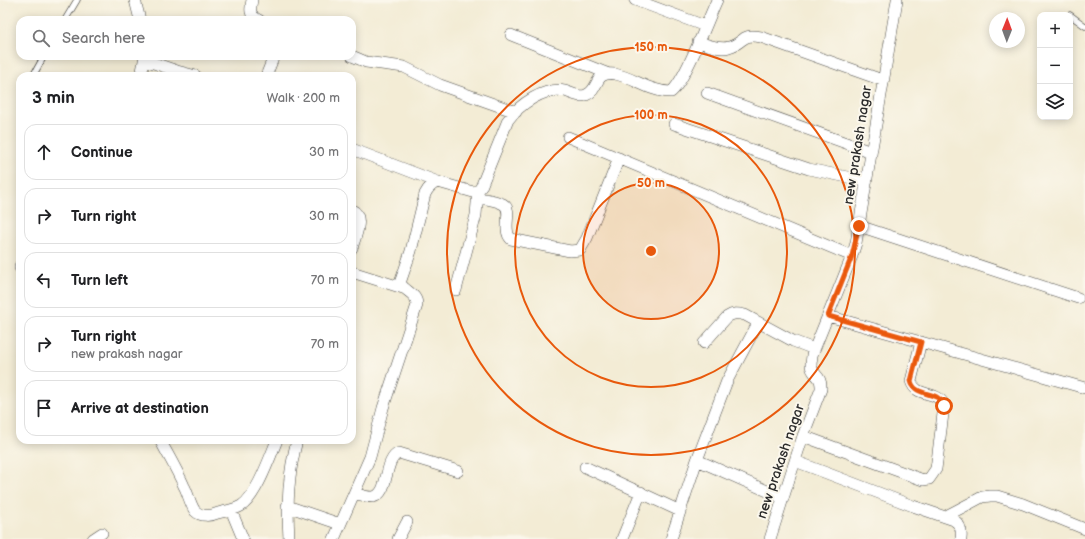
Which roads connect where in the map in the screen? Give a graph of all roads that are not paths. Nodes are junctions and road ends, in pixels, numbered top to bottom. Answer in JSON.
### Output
{"nodes":[{"id":1,"x":76,"y":0,"type":"edge"},
{"id":2,"x":135,"y":0,"type":"edge"},
{"id":3,"x":252,"y":0,"type":"edge"},
{"id":4,"x":635,"y":0,"type":"edge"},
{"id":5,"x":717,"y":0,"type":"edge"},
{"id":6,"x":897,"y":0,"type":"edge"},
{"id":7,"x":66,"y":16,"type":"edge"},
{"id":8,"x":139,"y":16,"type":"edge"},
{"id":9,"x":253,"y":16,"type":"edge"},
{"id":10,"x":1073,"y":17,"type":"edge"},
{"id":11,"x":705,"y":26,"type":"junction"},
{"id":12,"x":1085,"y":26,"type":"edge"},
{"id":13,"x":511,"y":35,"type":"dead end"},
{"id":14,"x":698,"y":42,"type":"junction"},
{"id":15,"x":356,"y":58,"type":"edge"},
{"id":16,"x":42,"y":60,"type":"edge"},
{"id":17,"x":145,"y":60,"type":"edge"},
{"id":18,"x":150,"y":60,"type":"edge"},
{"id":19,"x":272,"y":60,"type":"edge"},
{"id":20,"x":35,"y":72,"type":"edge"},
{"id":21,"x":142,"y":72,"type":"edge"},
{"id":22,"x":181,"y":72,"type":"edge"},
{"id":23,"x":268,"y":72,"type":"edge"},
{"id":24,"x":608,"y":74,"type":"junction"},
{"id":25,"x":882,"y":80,"type":"junction"},
{"id":26,"x":707,"y":93,"type":"dead end"},
{"id":27,"x":516,"y":112,"type":"junction"},
{"id":28,"x":674,"y":124,"type":"dead end"},
{"id":29,"x":568,"y":137,"type":"dead end"},
{"id":30,"x":356,"y":151,"type":"edge"},
{"id":31,"x":871,"y":152,"type":"junction"},
{"id":32,"x":619,"y":158,"type":"junction"},
{"id":33,"x":866,"y":181,"type":"junction"},
{"id":34,"x":438,"y":182,"type":"junction"},
{"id":35,"x":478,"y":194,"type":"junction"},
{"id":36,"x":356,"y":212,"type":"edge"},
{"id":37,"x":859,"y":226,"type":"junction"},
{"id":38,"x":356,"y":233,"type":"edge"},
{"id":39,"x":852,"y":256,"type":"junction"},
{"id":40,"x":356,"y":273,"type":"edge"},
{"id":41,"x":403,"y":288,"type":"junction"},
{"id":42,"x":456,"y":290,"type":"dead end"},
{"id":43,"x":1078,"y":298,"type":"dead end"},
{"id":44,"x":828,"y":316,"type":"junction"},
{"id":45,"x":758,"y":323,"type":"junction"},
{"id":46,"x":921,"y":342,"type":"junction"},
{"id":47,"x":704,"y":343,"type":"dead end"},
{"id":48,"x":814,"y":349,"type":"junction"},
{"id":49,"x":1085,"y":388,"type":"edge"},
{"id":50,"x":803,"y":436,"type":"junction"},
{"id":51,"x":162,"y":444,"type":"edge"},
{"id":52,"x":275,"y":444,"type":"edge"},
{"id":53,"x":295,"y":444,"type":"edge"},
{"id":54,"x":697,"y":460,"type":"junction"},
{"id":55,"x":795,"y":461,"type":"junction"},
{"id":56,"x":585,"y":467,"type":"dead end"},
{"id":57,"x":458,"y":472,"type":"dead end"},
{"id":58,"x":641,"y":492,"type":"junction"},
{"id":59,"x":355,"y":494,"type":"junction"},
{"id":60,"x":783,"y":498,"type":"junction"},
{"id":61,"x":287,"y":506,"type":"junction"},
{"id":62,"x":231,"y":510,"type":"junction"},
{"id":63,"x":680,"y":511,"type":"junction"},
{"id":64,"x":946,"y":516,"type":"junction"},
{"id":65,"x":407,"y":522,"type":"dead end"},
{"id":66,"x":340,"y":524,"type":"junction"},
{"id":67,"x":1085,"y":529,"type":"edge"},
{"id":68,"x":243,"y":539,"type":"edge"},
{"id":69,"x":289,"y":539,"type":"edge"},
{"id":70,"x":334,"y":539,"type":"edge"},
{"id":71,"x":398,"y":539,"type":"edge"},
{"id":72,"x":622,"y":539,"type":"edge"},
{"id":73,"x":671,"y":539,"type":"edge"},
{"id":74,"x":770,"y":539,"type":"edge"},
{"id":75,"x":961,"y":539,"type":"edge"}],
"edges":[{"from":1,"to":7,"type":"lane"},
{"from":2,"to":8,"type":"street"},
{"from":3,"to":9,"type":"street"},
{"from":4,"to":11,"type":"street"},
{"from":5,"to":11,"type":"street"},
{"from":6,"to":25,"type":"street","name":"new prakash nagar"},
{"from":10,"to":12,"type":"lane"},
{"from":11,"to":14,"type":"street"},
{"from":13,"to":24,"type":"street"},
{"from":14,"to":24,"type":"street"},
{"from":14,"to":25,"type":"street"},
{"from":15,"to":27,"type":"street"},
{"from":16,"to":20,"type":"lane"},
{"from":17,"to":21,"type":"street"},
{"from":18,"to":22,"type":"street"},
{"from":19,"to":23,"type":"street"},
{"from":24,"to":27,"type":"street"},
{"from":25,"to":31,"type":"street","name":"new prakash nagar"},
{"from":26,"to":31,"type":"street"},
{"from":27,"to":35,"type":"street"},
{"from":28,"to":33,"type":"street"},
{"from":29,"to":32,"type":"street"},
{"from":30,"to":34,"type":"street"},
{"from":31,"to":33,"type":"street","name":"new prakash nagar"},
{"from":32,"to":35,"type":"street"},
{"from":32,"to":39,"type":"street"},
{"from":33,"to":37,"type":"street","name":"new prakash nagar"},
{"from":34,"to":35,"type":"street"},
{"from":34,"to":41,"type":"street"},
{"from":35,"to":42,"type":"street"},
{"from":36,"to":38,"type":"street"},
{"from":37,"to":39,"type":"street","name":"new prakash nagar"},
{"from":37,"to":43,"type":"street"},
{"from":39,"to":44,"type":"street","name":"new prakash nagar"},
{"from":40,"to":41,"type":"street"},
{"from":41,"to":59,"type":"street"},
{"from":44,"to":46,"type":"street"},
{"from":44,"to":48,"type":"street","name":"new prakash nagar"},
{"from":45,"to":47,"type":"street"},
{"from":45,"to":48,"type":"street"},
{"from":45,"to":54,"type":"street"},
{"from":46,"to":49,"type":"street"},
{"from":46,"to":50,"type":"street"},
{"from":48,"to":50,"type":"street","name":"new prakash nagar"},
{"from":50,"to":55,"type":"street","name":"new prakash nagar"},
{"from":51,"to":62,"type":"street"},
{"from":52,"to":62,"type":"street"},
{"from":53,"to":61,"type":"street"},
{"from":54,"to":60,"type":"street"},
{"from":54,"to":63,"type":"street"},
{"from":55,"to":60,"type":"street","name":"new prakash nagar"},
{"from":55,"to":64,"type":"street"},
{"from":56,"to":58,"type":"street"},
{"from":57,"to":59,"type":"street"},
{"from":58,"to":63,"type":"street"},
{"from":58,"to":72,"type":"street"},
{"from":59,"to":66,"type":"street"},
{"from":60,"to":74,"type":"street","name":"new prakash nagar"},
{"from":61,"to":66,"type":"street"},
{"from":61,"to":69,"type":"street"},
{"from":62,"to":68,"type":"street"},
{"from":63,"to":73,"type":"street"},
{"from":64,"to":67,"type":"street"},
{"from":64,"to":75,"type":"street"},
{"from":65,"to":71,"type":"street"},
{"from":66,"to":70,"type":"street"}]}
